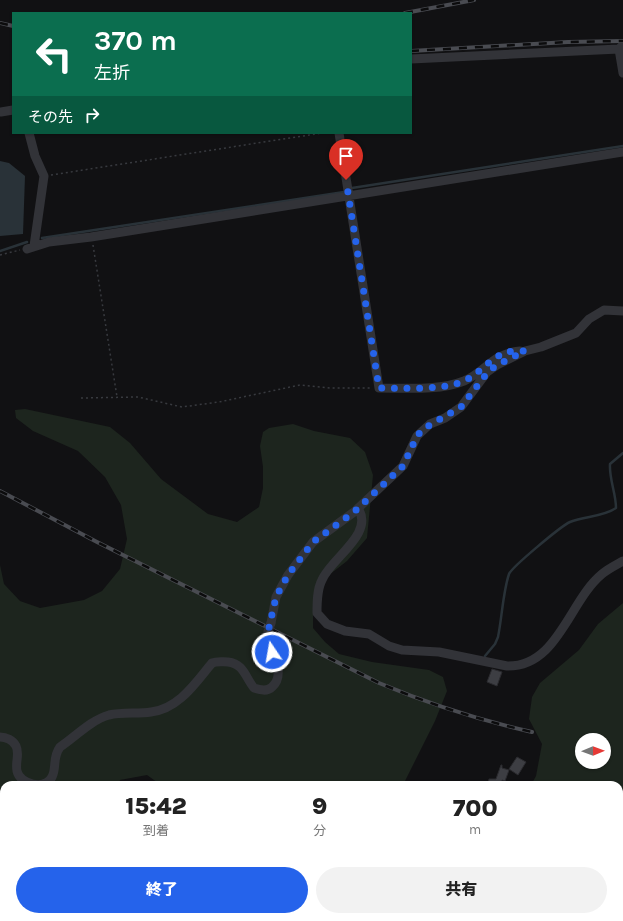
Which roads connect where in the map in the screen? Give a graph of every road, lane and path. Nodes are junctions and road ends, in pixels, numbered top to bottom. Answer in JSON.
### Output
{"nodes":[{"id":1,"x":621,"y":47,"type":"edge"},
{"id":2,"x":412,"y":60,"type":"edge"},
{"id":3,"x":623,"y":73,"type":"edge"},
{"id":4,"x":12,"y":110,"type":"edge"},
{"id":5,"x":0,"y":112,"type":"edge"},
{"id":6,"x":29,"y":134,"type":"edge"},
{"id":7,"x":316,"y":134,"type":"edge"},
{"id":8,"x":339,"y":134,"type":"edge"},
{"id":9,"x":623,"y":152,"type":"edge"},
{"id":10,"x":44,"y":176,"type":"junction"},
{"id":11,"x":349,"y":195,"type":"junction"},
{"id":12,"x":91,"y":237,"type":"junction"},
{"id":13,"x":31,"y":248,"type":"junction"},
{"id":14,"x":0,"y":255,"type":"edge"},
{"id":15,"x":623,"y":311,"type":"edge"},
{"id":16,"x":525,"y":351,"type":"junction"},
{"id":17,"x":379,"y":388,"type":"junction"},
{"id":18,"x":117,"y":397,"type":"junction"},
{"id":19,"x":81,"y":398,"type":"dead end"},
{"id":20,"x":358,"y":508,"type":"junction"},
{"id":21,"x":623,"y":561,"type":"edge"},
{"id":22,"x":0,"y":737,"type":"edge"},
{"id":23,"x":25,"y":781,"type":"edge"},
{"id":24,"x":48,"y":781,"type":"edge"}],
"edges":[{"from":1,"to":2,"type":"street"},
{"from":1,"to":3,"type":"street"},
{"from":4,"to":5,"type":"street"},
{"from":6,"to":10,"type":"street"},
{"from":7,"to":10,"type":"path"},
{"from":8,"to":11,"type":"street"},
{"from":9,"to":11,"type":"street"},
{"from":10,"to":13,"type":"street"},
{"from":11,"to":12,"type":"street"},
{"from":11,"to":17,"type":"street"},
{"from":12,"to":13,"type":"street"},
{"from":12,"to":18,"type":"path"},
{"from":13,"to":14,"type":"path"},
{"from":15,"to":16,"type":"street"},
{"from":16,"to":17,"type":"street"},
{"from":16,"to":20,"type":"street"},
{"from":17,"to":18,"type":"path"},
{"from":18,"to":19,"type":"path"},
{"from":20,"to":21,"type":"street"},
{"from":20,"to":24,"type":"street","bridge":true},
{"from":22,"to":23,"type":"street","bridge":true}]}
